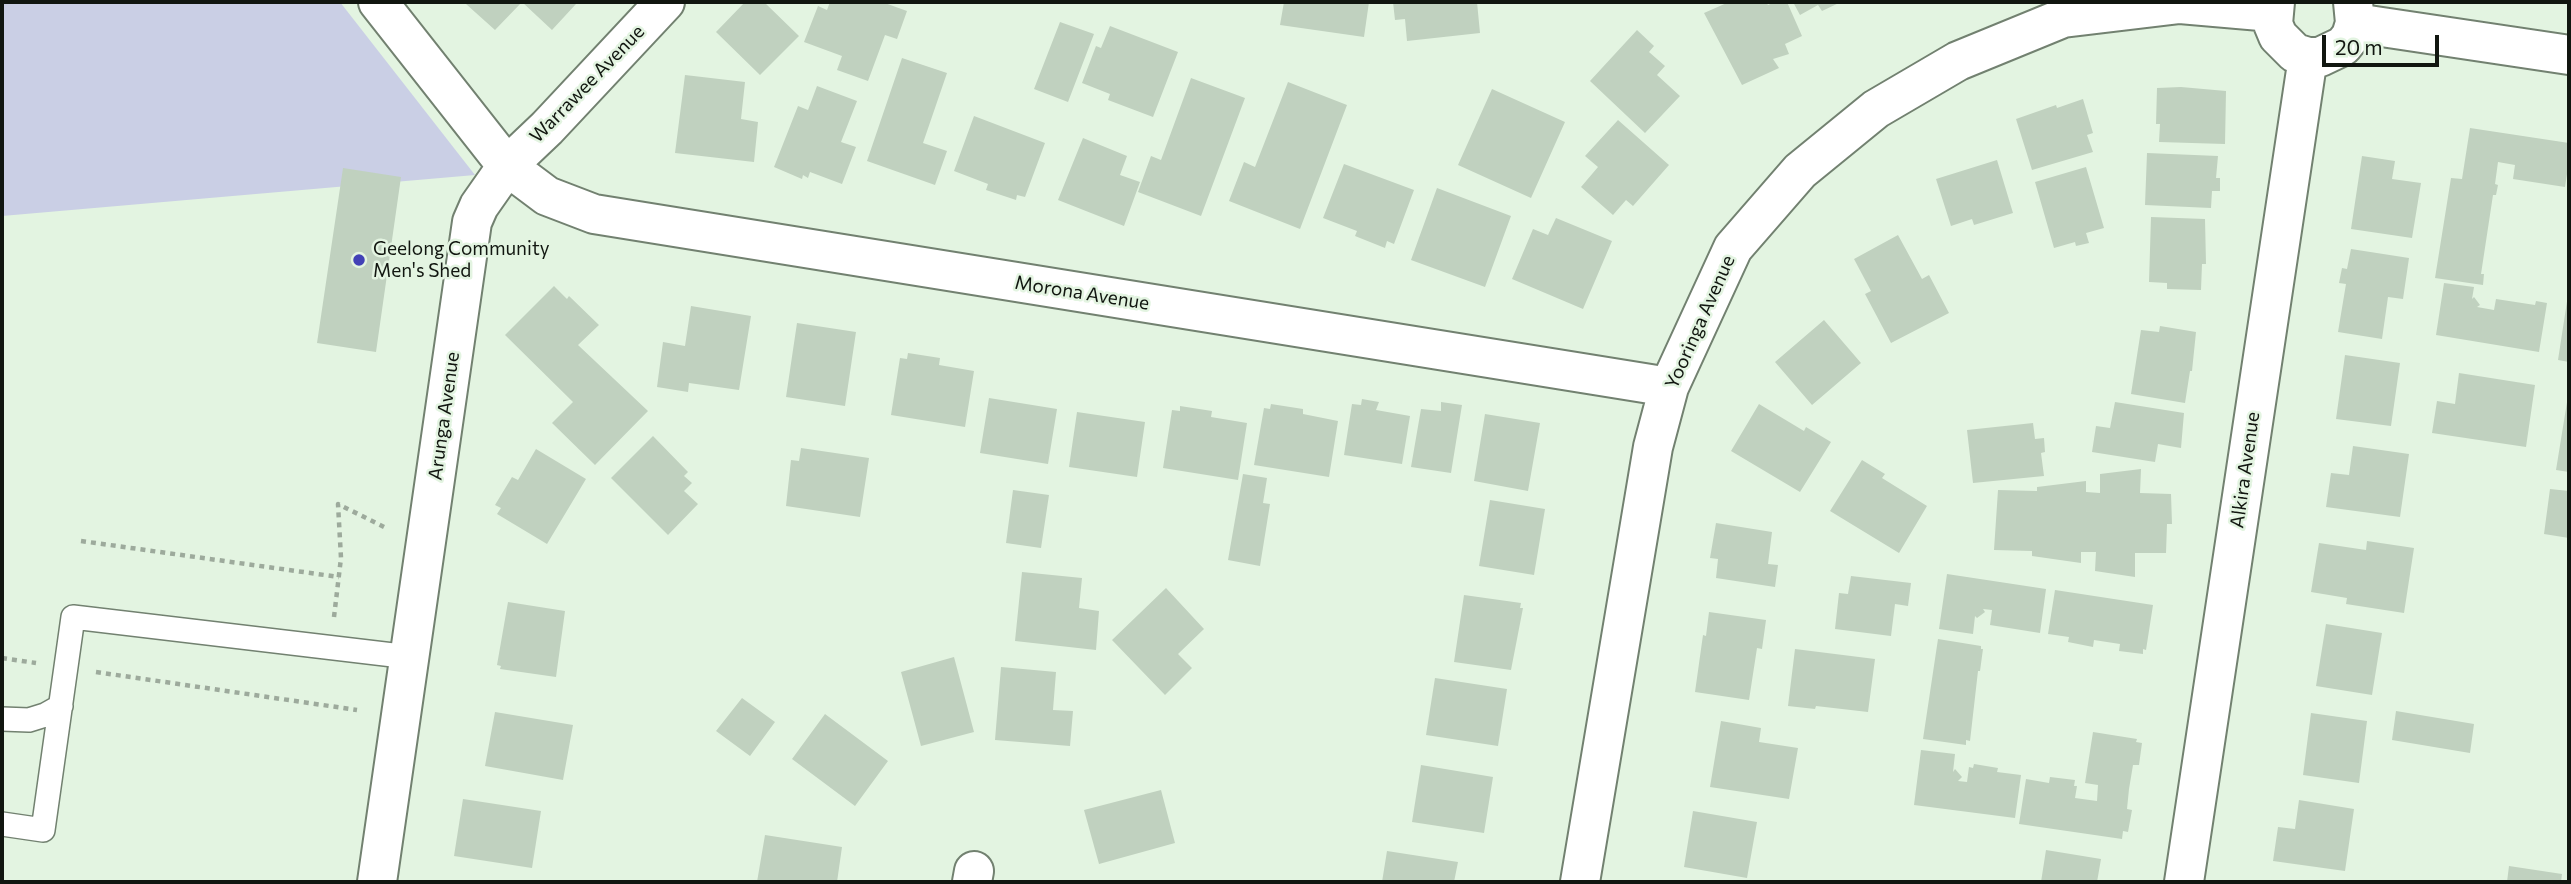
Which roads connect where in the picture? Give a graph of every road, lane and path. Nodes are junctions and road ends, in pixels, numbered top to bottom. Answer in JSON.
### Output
{"nodes":[{"id":1,"x":378,"y":2,"type":"edge"},
{"id":2,"x":665,"y":2,"type":"edge"},
{"id":3,"x":2274,"y":7,"type":"edge"},
{"id":4,"x":2065,"y":10,"type":"edge"},
{"id":5,"x":2354,"y":13,"type":"edge"},
{"id":6,"x":2569,"y":55,"type":"edge"},
{"id":7,"x":2308,"y":57,"type":"junction"},
{"id":8,"x":508,"y":166,"type":"junction"},
{"id":9,"x":1669,"y":387,"type":"junction"},
{"id":10,"x":384,"y":527,"type":"dead end"},
{"id":11,"x":82,"y":541,"type":"dead end"},
{"id":12,"x":339,"y":577,"type":"junction"},
{"id":13,"x":330,"y":649,"type":"junction"},
{"id":14,"x":410,"y":657,"type":"junction"},
{"id":15,"x":2,"y":658,"type":"edge"},
{"id":16,"x":66,"y":668,"type":"junction"},
{"id":17,"x":61,"y":706,"type":"junction"},
{"id":18,"x":357,"y":710,"type":"dead end"},
{"id":19,"x":2,"y":719,"type":"edge"},
{"id":20,"x":2,"y":824,"type":"edge"},
{"id":21,"x":377,"y":882,"type":"edge"},
{"id":22,"x":1580,"y":882,"type":"edge"},
{"id":23,"x":2184,"y":882,"type":"edge"}],
"edges":[{"from":1,"to":8,"type":"street"},
{"from":2,"to":8,"type":"street","name":"Warrawee Avenue"},
{"from":3,"to":4,"type":"street","name":"Yooringa Avenue"},
{"from":3,"to":7,"type":"street"},
{"from":4,"to":9,"type":"street","name":"Yooringa Avenue"},
{"from":5,"to":6,"type":"street"},
{"from":5,"to":7,"type":"street"},
{"from":7,"to":23,"type":"street","name":"Alkira Avenue"},
{"from":8,"to":9,"type":"street","name":"Morona Avenue"},
{"from":8,"to":14,"type":"street","name":"Arunga Avenue"},
{"from":9,"to":22,"type":"street","name":"Yooringa Avenue"},
{"from":10,"to":12,"type":"path"},
{"from":11,"to":12,"type":"path"},
{"from":12,"to":13,"type":"path"},
{"from":13,"to":14,"type":"lane"},
{"from":13,"to":16,"type":"lane"},
{"from":14,"to":21,"type":"street","name":"Arunga Avenue"},
{"from":15,"to":16,"type":"path"},
{"from":16,"to":17,"type":"lane"},
{"from":16,"to":18,"type":"path"},
{"from":17,"to":19,"type":"lane"},
{"from":17,"to":20,"type":"lane"}]}
